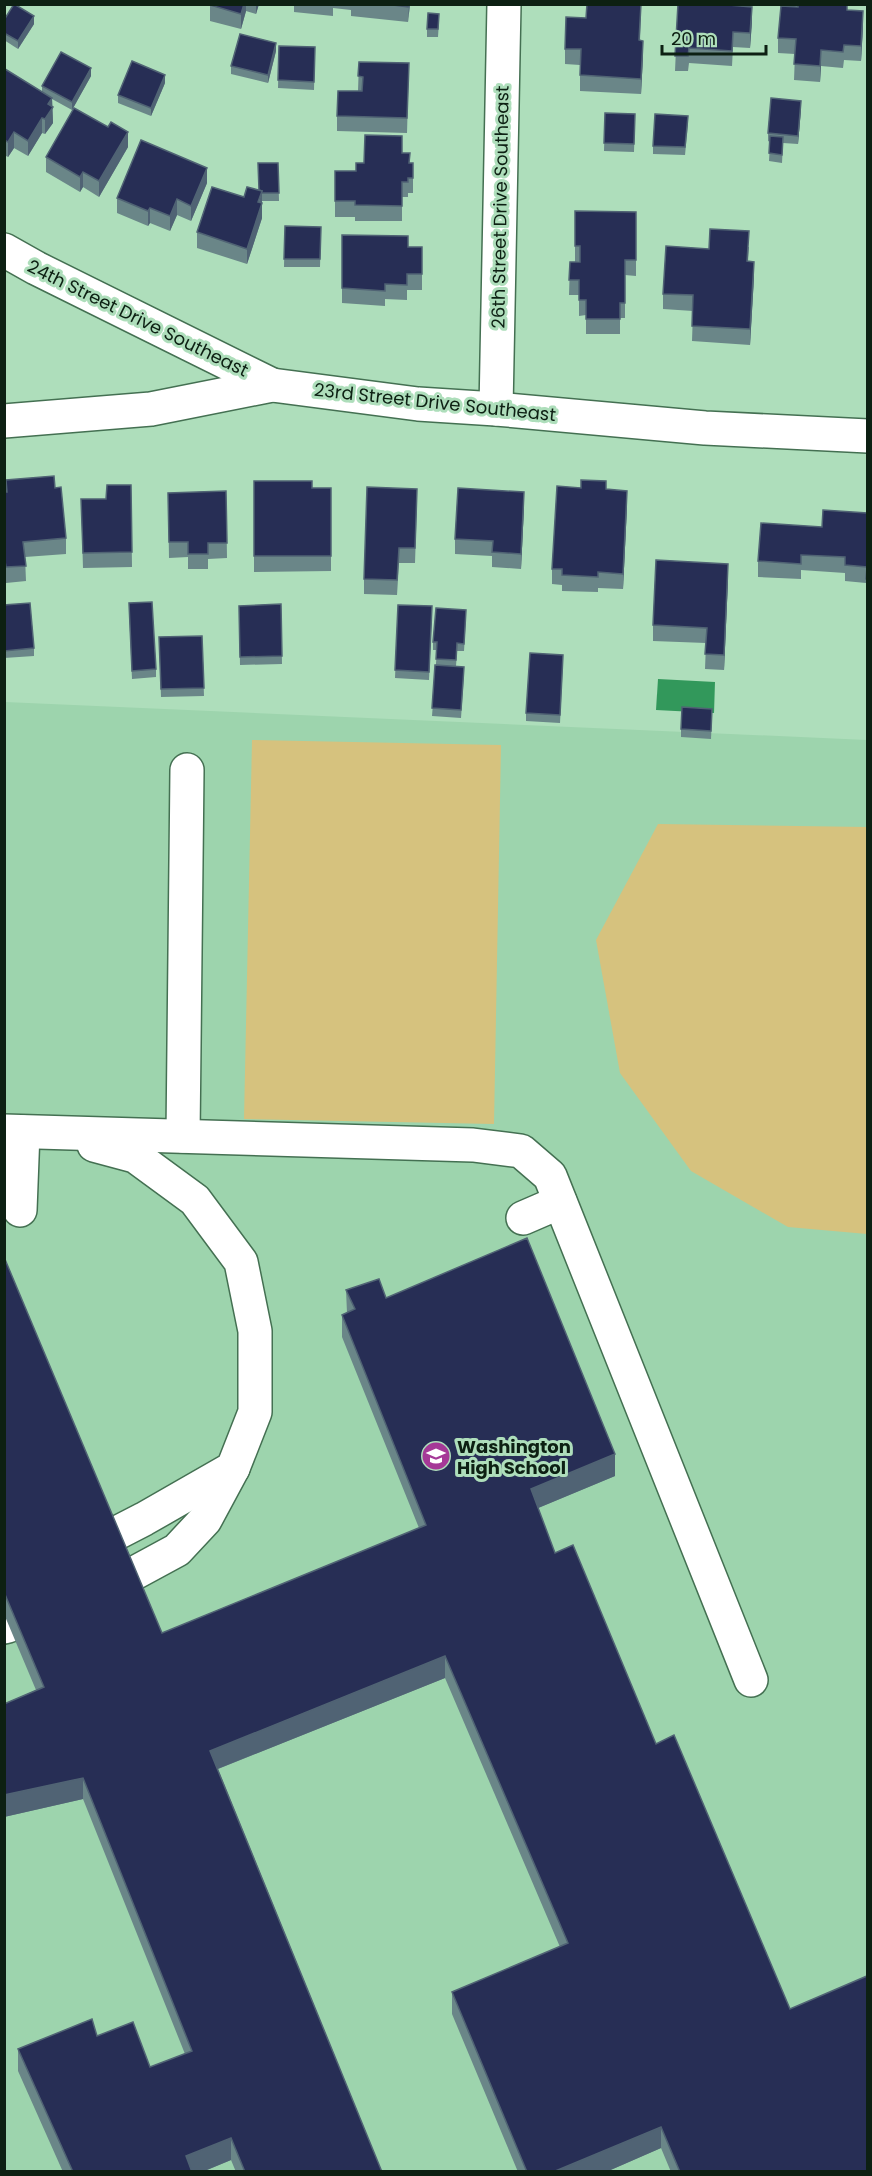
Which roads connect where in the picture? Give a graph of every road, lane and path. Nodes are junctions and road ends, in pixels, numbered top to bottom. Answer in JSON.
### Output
{"nodes":[{"id":1,"x":504,"y":4,"type":"edge"},
{"id":2,"x":4,"y":250,"type":"edge"},
{"id":3,"x":272,"y":385,"type":"junction"},
{"id":4,"x":495,"y":409,"type":"junction"},
{"id":5,"x":4,"y":421,"type":"edge"},
{"id":6,"x":867,"y":436,"type":"edge"},
{"id":7,"x":187,"y":770,"type":"dead end"},
{"id":8,"x":25,"y":1132,"type":"edge"},
{"id":9,"x":183,"y":1136,"type":"junction"},
{"id":10,"x":560,"y":1202,"type":"junction"},
{"id":11,"x":20,"y":1210,"type":"dead end"},
{"id":12,"x":523,"y":1218,"type":"dead end"},
{"id":13,"x":233,"y":1467,"type":"junction"},
{"id":14,"x":113,"y":1534,"type":"edge"},
{"id":15,"x":129,"y":1576,"type":"edge"},
{"id":16,"x":751,"y":1680,"type":"dead end"}],
"edges":[{"from":1,"to":4,"type":"street","name":"26th Street Drive Southeast"},
{"from":2,"to":3,"type":"street","name":"24th Street Drive Southeast"},
{"from":3,"to":4,"type":"street","name":"23rd Street Drive Southeast"},
{"from":3,"to":5,"type":"street","name":"23rd Street Drive Southeast"},
{"from":4,"to":6,"type":"street","name":"23rd Street Drive Southeast"},
{"from":7,"to":9,"type":"street"},
{"from":8,"to":9,"type":"street"},
{"from":8,"to":11,"type":"street"},
{"from":8,"to":13,"type":"street"},
{"from":9,"to":10,"type":"street"},
{"from":10,"to":12,"type":"street"},
{"from":10,"to":16,"type":"street"},
{"from":13,"to":14,"type":"street"},
{"from":13,"to":15,"type":"street"}]}
